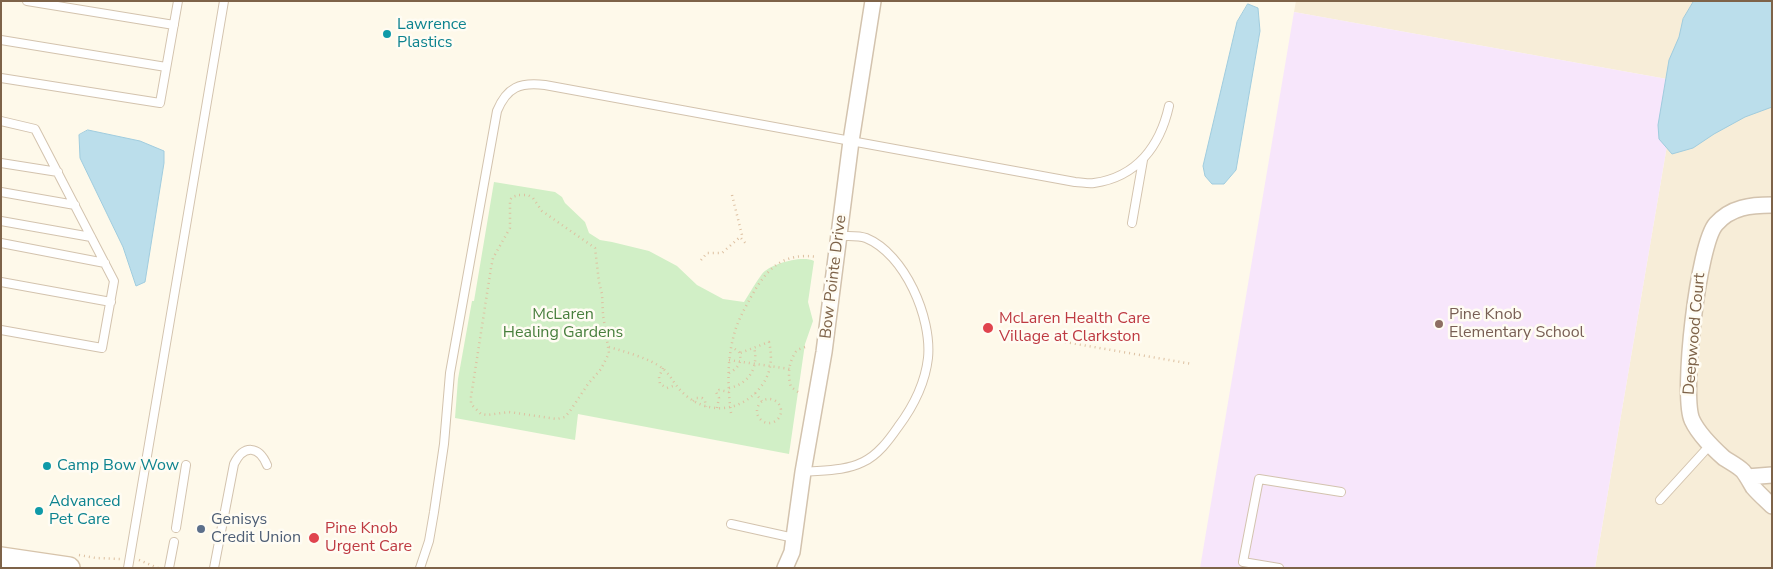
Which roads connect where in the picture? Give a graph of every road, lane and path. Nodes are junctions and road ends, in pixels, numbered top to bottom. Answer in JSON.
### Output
{"nodes":[{"id":1,"x":27,"y":1,"type":"edge"},
{"id":2,"x":178,"y":1,"type":"edge"},
{"id":3,"x":224,"y":1,"type":"edge"},
{"id":4,"x":873,"y":1,"type":"edge"},
{"id":5,"x":174,"y":25,"type":"junction"},
{"id":6,"x":1,"y":40,"type":"edge"},
{"id":7,"x":166,"y":67,"type":"junction"},
{"id":8,"x":1,"y":78,"type":"edge"},
{"id":9,"x":1169,"y":106,"type":"dead end"},
{"id":10,"x":1,"y":121,"type":"edge"},
{"id":11,"x":852,"y":142,"type":"junction"},
{"id":12,"x":1143,"y":160,"type":"junction"},
{"id":13,"x":1,"y":163,"type":"edge"},
{"id":14,"x":58,"y":172,"type":"junction"},
{"id":15,"x":1,"y":192,"type":"edge"},
{"id":16,"x":732,"y":195,"type":"dead end"},
{"id":17,"x":75,"y":205,"type":"junction"},
{"id":18,"x":1772,"y":205,"type":"edge"},
{"id":19,"x":1,"y":221,"type":"edge"},
{"id":20,"x":1132,"y":223,"type":"dead end"},
{"id":21,"x":839,"y":236,"type":"junction"},
{"id":22,"x":91,"y":237,"type":"junction"},
{"id":23,"x":740,"y":237,"type":"junction"},
{"id":24,"x":1,"y":243,"type":"edge"},
{"id":25,"x":747,"y":245,"type":"dead end"},
{"id":26,"x":818,"y":257,"type":"dead end"},
{"id":27,"x":701,"y":260,"type":"dead end"},
{"id":28,"x":105,"y":263,"type":"junction"},
{"id":29,"x":1,"y":282,"type":"edge"},
{"id":30,"x":110,"y":302,"type":"junction"},
{"id":31,"x":1,"y":330,"type":"edge"},
{"id":32,"x":1065,"y":342,"type":"dead end"},
{"id":33,"x":609,"y":347,"type":"junction"},
{"id":34,"x":732,"y":347,"type":"junction"},
{"id":35,"x":754,"y":348,"type":"junction"},
{"id":36,"x":805,"y":348,"type":"dead end"},
{"id":37,"x":740,"y":353,"type":"junction"},
{"id":38,"x":729,"y":360,"type":"junction"},
{"id":39,"x":740,"y":361,"type":"junction"},
{"id":40,"x":756,"y":364,"type":"junction"},
{"id":41,"x":1192,"y":364,"type":"dead end"},
{"id":42,"x":771,"y":366,"type":"junction"},
{"id":43,"x":663,"y":368,"type":"junction"},
{"id":44,"x":790,"y":369,"type":"junction"},
{"id":45,"x":729,"y":373,"type":"junction"},
{"id":46,"x":676,"y":385,"type":"junction"},
{"id":47,"x":729,"y":388,"type":"junction"},
{"id":48,"x":729,"y":392,"type":"junction"},
{"id":49,"x":798,"y":392,"type":"dead end"},
{"id":50,"x":755,"y":393,"type":"junction"},
{"id":51,"x":693,"y":401,"type":"junction"},
{"id":52,"x":762,"y":401,"type":"junction"},
{"id":53,"x":730,"y":406,"type":"junction"},
{"id":54,"x":706,"y":407,"type":"junction"},
{"id":55,"x":717,"y":408,"type":"junction"},
{"id":56,"x":731,"y":413,"type":"dead end"},
{"id":57,"x":1711,"y":444,"type":"junction"},
{"id":58,"x":186,"y":465,"type":"dead end"},
{"id":59,"x":268,"y":465,"type":"dead end"},
{"id":60,"x":803,"y":472,"type":"junction"},
{"id":61,"x":1772,"y":474,"type":"edge"},
{"id":62,"x":1747,"y":477,"type":"junction"},
{"id":63,"x":1340,"y":492,"type":"dead end"},
{"id":64,"x":1660,"y":500,"type":"dead end"},
{"id":65,"x":1772,"y":506,"type":"edge"},
{"id":66,"x":731,"y":524,"type":"dead end"},
{"id":67,"x":176,"y":528,"type":"dead end"},
{"id":68,"x":174,"y":542,"type":"dead end"},
{"id":69,"x":793,"y":545,"type":"junction"},
{"id":70,"x":1,"y":558,"type":"edge"},
{"id":71,"x":1243,"y":565,"type":"edge"},
{"id":72,"x":69,"y":568,"type":"edge"},
{"id":73,"x":128,"y":568,"type":"edge"},
{"id":74,"x":169,"y":568,"type":"edge"},
{"id":75,"x":214,"y":568,"type":"edge"},
{"id":76,"x":420,"y":568,"type":"edge"},
{"id":77,"x":785,"y":568,"type":"edge"},
{"id":78,"x":794,"y":568,"type":"edge"},
{"id":79,"x":1279,"y":568,"type":"edge"}],
"edges":[{"from":1,"to":5,"type":"lane"},
{"from":2,"to":5,"type":"lane"},
{"from":3,"to":73,"type":"lane"},
{"from":4,"to":11,"type":"street","name":"Bow Pointe Drive"},
{"from":5,"to":7,"type":"lane"},
{"from":6,"to":7,"type":"lane"},
{"from":7,"to":8,"type":"lane"},
{"from":9,"to":12,"type":"lane"},
{"from":10,"to":14,"type":"lane"},
{"from":11,"to":12,"type":"lane"},
{"from":11,"to":21,"type":"street","name":"Bow Pointe Drive"},
{"from":11,"to":76,"type":"lane"},
{"from":12,"to":20,"type":"lane"},
{"from":13,"to":14,"type":"lane"},
{"from":14,"to":17,"type":"lane"},
{"from":15,"to":17,"type":"lane"},
{"from":16,"to":23,"type":"path"},
{"from":17,"to":22,"type":"lane"},
{"from":18,"to":57,"type":"street","name":"Deepwood Court"},
{"from":19,"to":22,"type":"lane"},
{"from":21,"to":60,"type":"street","name":"Bow Pointe Drive"},
{"from":21,"to":60,"type":"lane"},
{"from":22,"to":28,"type":"lane"},
{"from":23,"to":25,"type":"path"},
{"from":23,"to":27,"type":"path"},
{"from":24,"to":28,"type":"lane"},
{"from":26,"to":34,"type":"path"},
{"from":28,"to":30,"type":"lane"},
{"from":29,"to":30,"type":"lane"},
{"from":30,"to":31,"type":"lane"},
{"from":32,"to":41,"type":"path"},
{"from":33,"to":33,"type":"path"},
{"from":33,"to":43,"type":"path"},
{"from":34,"to":37,"type":"path"},
{"from":34,"to":38,"type":"path"},
{"from":35,"to":37,"type":"path"},
{"from":35,"to":40,"type":"path"},
{"from":35,"to":42,"type":"path"},
{"from":36,"to":44,"type":"path"},
{"from":37,"to":39,"type":"path"},
{"from":38,"to":39,"type":"path"},
{"from":38,"to":45,"type":"path"},
{"from":39,"to":40,"type":"path"},
{"from":39,"to":45,"type":"path"},
{"from":40,"to":42,"type":"path"},
{"from":40,"to":47,"type":"path"},
{"from":42,"to":44,"type":"path"},
{"from":42,"to":50,"type":"path"},
{"from":43,"to":46,"type":"path"},
{"from":43,"to":46,"type":"path"},
{"from":44,"to":49,"type":"path"},
{"from":45,"to":47,"type":"path"},
{"from":46,"to":51,"type":"path"},
{"from":47,"to":48,"type":"path"},
{"from":48,"to":53,"type":"path"},
{"from":48,"to":55,"type":"path"},
{"from":50,"to":52,"type":"path"},
{"from":50,"to":53,"type":"path"},
{"from":51,"to":54,"type":"path"},
{"from":51,"to":54,"type":"path"},
{"from":52,"to":52,"type":"path"},
{"from":53,"to":55,"type":"path"},
{"from":53,"to":56,"type":"path"},
{"from":54,"to":55,"type":"path"},
{"from":57,"to":62,"type":"street","name":"Deepwood Court"},
{"from":57,"to":64,"type":"lane"},
{"from":58,"to":67,"type":"lane"},
{"from":59,"to":75,"type":"lane"},
{"from":60,"to":69,"type":"street","name":"Bow Pointe Drive"},
{"from":61,"to":62,"type":"street"},
{"from":62,"to":65,"type":"street","name":"Deepwood Court"},
{"from":63,"to":71,"type":"lane"},
{"from":66,"to":69,"type":"lane"},
{"from":68,"to":74,"type":"lane"},
{"from":69,"to":77,"type":"street","name":"Bow Pointe Drive"},
{"from":69,"to":78,"type":"street","name":"Bow Pointe Drive"},
{"from":70,"to":72,"type":"main road"},
{"from":71,"to":79,"type":"lane"}]}
